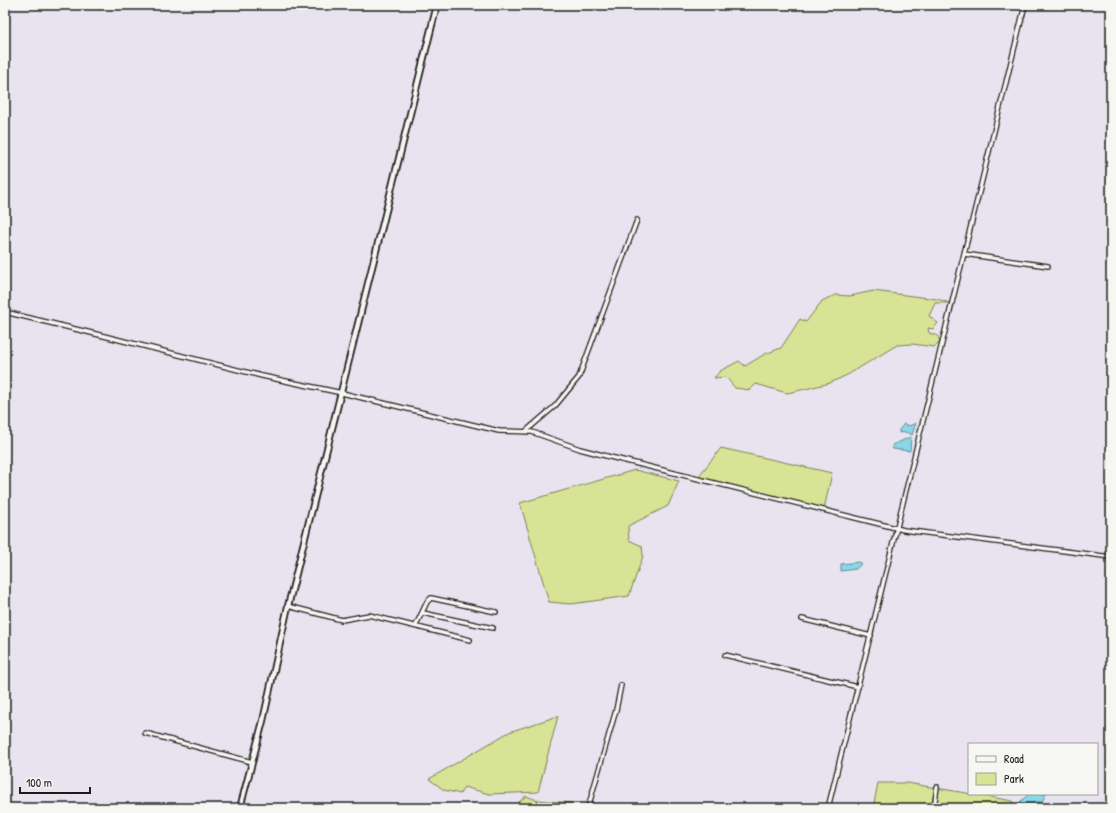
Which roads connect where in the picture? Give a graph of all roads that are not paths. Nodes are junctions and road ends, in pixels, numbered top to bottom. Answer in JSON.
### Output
{"nodes":[{"id":1,"x":438,"y":5,"type":"edge"},
{"id":2,"x":1025,"y":5,"type":"edge"},
{"id":3,"x":637,"y":220,"type":"dead end"},
{"id":4,"x":964,"y":254,"type":"junction"},
{"id":5,"x":1048,"y":266,"type":"dead end"},
{"id":6,"x":5,"y":312,"type":"edge"},
{"id":7,"x":342,"y":393,"type":"junction"},
{"id":8,"x":526,"y":431,"type":"junction"},
{"id":9,"x":896,"y":528,"type":"junction"},
{"id":10,"x":1111,"y":557,"type":"edge"},
{"id":11,"x":288,"y":606,"type":"junction"},
{"id":12,"x":496,"y":612,"type":"dead end"},
{"id":13,"x":423,"y":613,"type":"junction"},
{"id":14,"x":802,"y":619,"type":"dead end"},
{"id":15,"x":416,"y":626,"type":"junction"},
{"id":16,"x":493,"y":628,"type":"dead end"},
{"id":17,"x":871,"y":636,"type":"junction"},
{"id":18,"x":470,"y":640,"type":"dead end"},
{"id":19,"x":725,"y":655,"type":"dead end"},
{"id":20,"x":621,"y":685,"type":"dead end"},
{"id":21,"x":858,"y":686,"type":"junction"},
{"id":22,"x":145,"y":733,"type":"dead end"},
{"id":23,"x":252,"y":762,"type":"junction"},
{"id":24,"x":937,"y":787,"type":"dead end"},
{"id":25,"x":241,"y":807,"type":"edge"},
{"id":26,"x":247,"y":808,"type":"edge"},
{"id":27,"x":588,"y":808,"type":"edge"},
{"id":28,"x":828,"y":808,"type":"edge"},
{"id":29,"x":934,"y":808,"type":"edge"}],
"edges":[{"from":1,"to":7,"type":"street"},
{"from":2,"to":4,"type":"street"},
{"from":3,"to":8,"type":"street"},
{"from":4,"to":5,"type":"street"},
{"from":4,"to":9,"type":"street"},
{"from":6,"to":7,"type":"street"},
{"from":7,"to":8,"type":"street"},
{"from":7,"to":11,"type":"street"},
{"from":8,"to":9,"type":"street"},
{"from":9,"to":10,"type":"street"},
{"from":9,"to":17,"type":"street"},
{"from":11,"to":15,"type":"street"},
{"from":11,"to":23,"type":"street"},
{"from":12,"to":13,"type":"street"},
{"from":13,"to":15,"type":"street"},
{"from":13,"to":16,"type":"street"},
{"from":14,"to":17,"type":"street"},
{"from":15,"to":18,"type":"street"},
{"from":17,"to":21,"type":"street"},
{"from":19,"to":21,"type":"street"},
{"from":20,"to":27,"type":"street"},
{"from":21,"to":28,"type":"street"},
{"from":22,"to":23,"type":"street"},
{"from":23,"to":25,"type":"street"},
{"from":24,"to":29,"type":"street"},
{"from":25,"to":26,"type":"street"}]}
